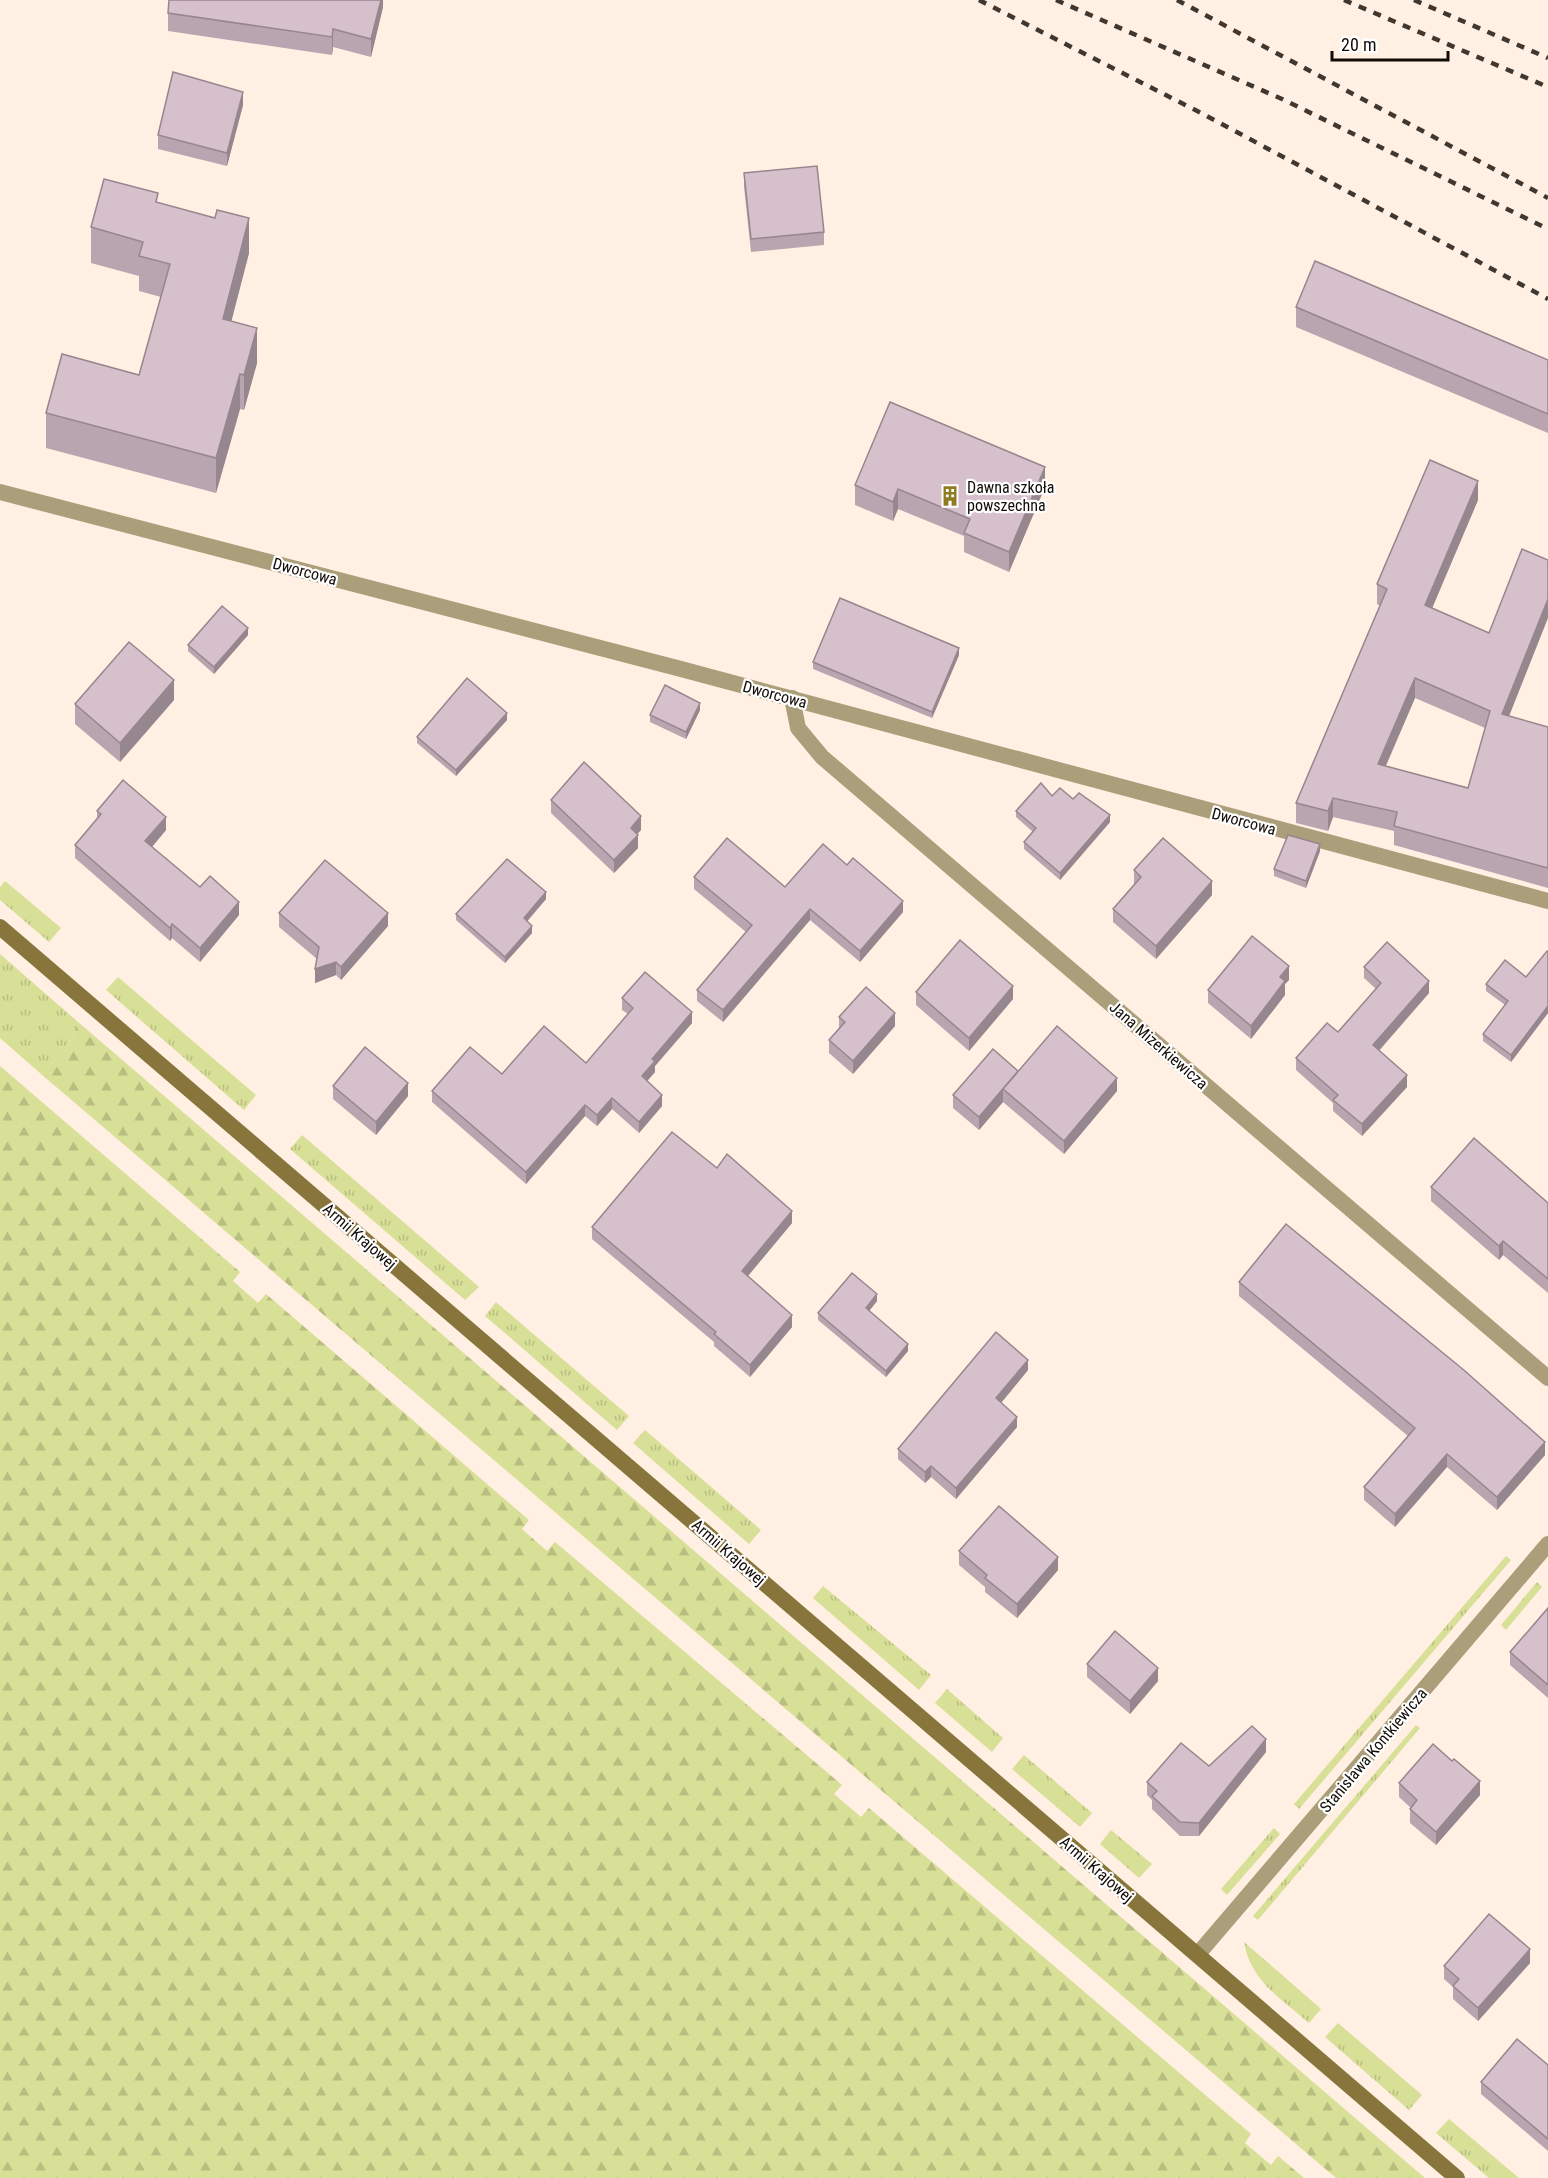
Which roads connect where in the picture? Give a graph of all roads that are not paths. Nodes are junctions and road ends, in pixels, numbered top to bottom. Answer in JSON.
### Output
{"nodes":[{"id":1,"x":0,"y":492,"type":"edge"},
{"id":2,"x":792,"y":698,"type":"junction"},
{"id":3,"x":1548,"y":902,"type":"edge"},
{"id":4,"x":0,"y":927,"type":"edge"},
{"id":5,"x":1548,"y":1378,"type":"edge"},
{"id":6,"x":1548,"y":1545,"type":"edge"},
{"id":7,"x":1197,"y":1954,"type":"junction"},
{"id":8,"x":1457,"y":2178,"type":"edge"}],
"edges":[{"from":1,"to":2,"type":"street","name":"Dworcowa"},
{"from":2,"to":3,"type":"street","name":"Dworcowa"},
{"from":2,"to":5,"type":"street","name":"Jana Mizerkiewicza"},
{"from":4,"to":7,"type":"main road","name":"Armii Krajowej"},
{"from":6,"to":7,"type":"street","name":"Stanisława Kontkiewicza"},
{"from":7,"to":8,"type":"main road","name":"Armii Krajowej"}]}
